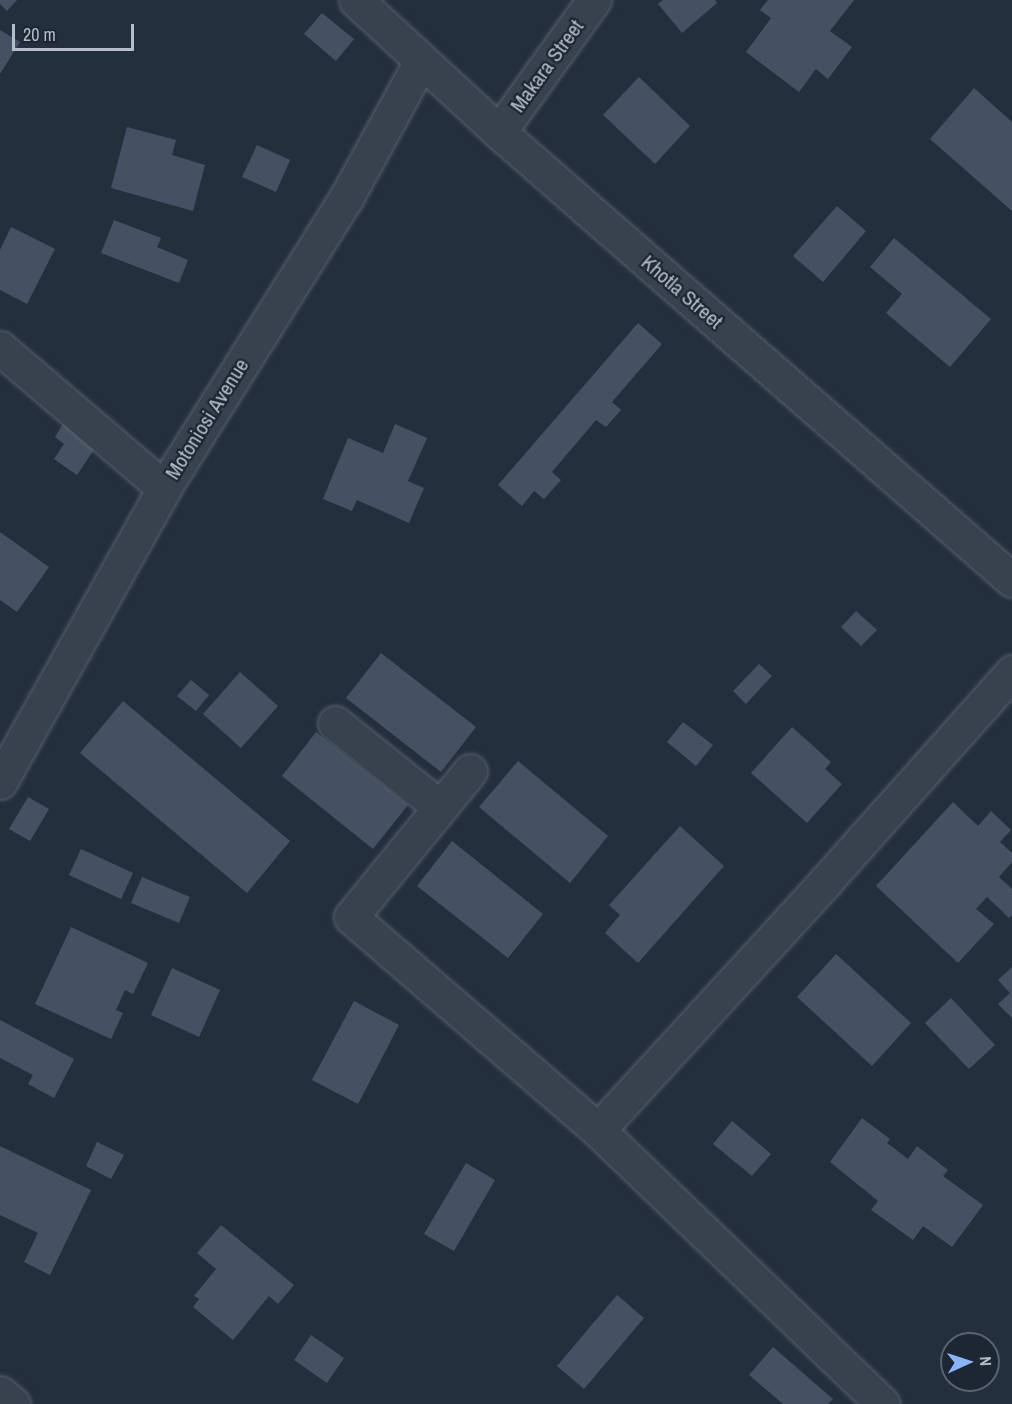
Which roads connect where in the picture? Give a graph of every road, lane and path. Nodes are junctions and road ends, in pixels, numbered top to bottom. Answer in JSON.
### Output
{"nodes":[{"id":1,"x":356,"y":0,"type":"edge"},
{"id":2,"x":594,"y":0,"type":"edge"},
{"id":3,"x":421,"y":61,"type":"junction"},
{"id":4,"x":499,"y":132,"type":"junction"},
{"id":5,"x":0,"y":348,"type":"edge"},
{"id":6,"x":164,"y":488,"type":"junction"},
{"id":7,"x":1012,"y":580,"type":"edge"},
{"id":8,"x":1012,"y":672,"type":"edge"},
{"id":9,"x":335,"y":723,"type":"dead end"},
{"id":10,"x":470,"y":771,"type":"dead end"},
{"id":11,"x":0,"y":782,"type":"edge"},
{"id":12,"x":440,"y":807,"type":"junction"},
{"id":13,"x":598,"y":1130,"type":"junction"},
{"id":14,"x":0,"y":1393,"type":"edge"},
{"id":15,"x":13,"y":1404,"type":"edge"},
{"id":16,"x":883,"y":1404,"type":"edge"}],
"edges":[{"from":1,"to":3,"type":"street","name":"Khotla Street"},
{"from":2,"to":4,"type":"street","name":"Makara Street"},
{"from":3,"to":4,"type":"street","name":"Khotla Street"},
{"from":3,"to":6,"type":"street","name":"Motoniosi Avenue"},
{"from":4,"to":7,"type":"street","name":"Khotla Street"},
{"from":5,"to":6,"type":"street"},
{"from":6,"to":11,"type":"street","name":"Motoniosi Avenue"},
{"from":8,"to":13,"type":"street"},
{"from":9,"to":12,"type":"street"},
{"from":10,"to":12,"type":"street"},
{"from":12,"to":13,"type":"street"},
{"from":13,"to":16,"type":"street"},
{"from":14,"to":15,"type":"street"}]}
